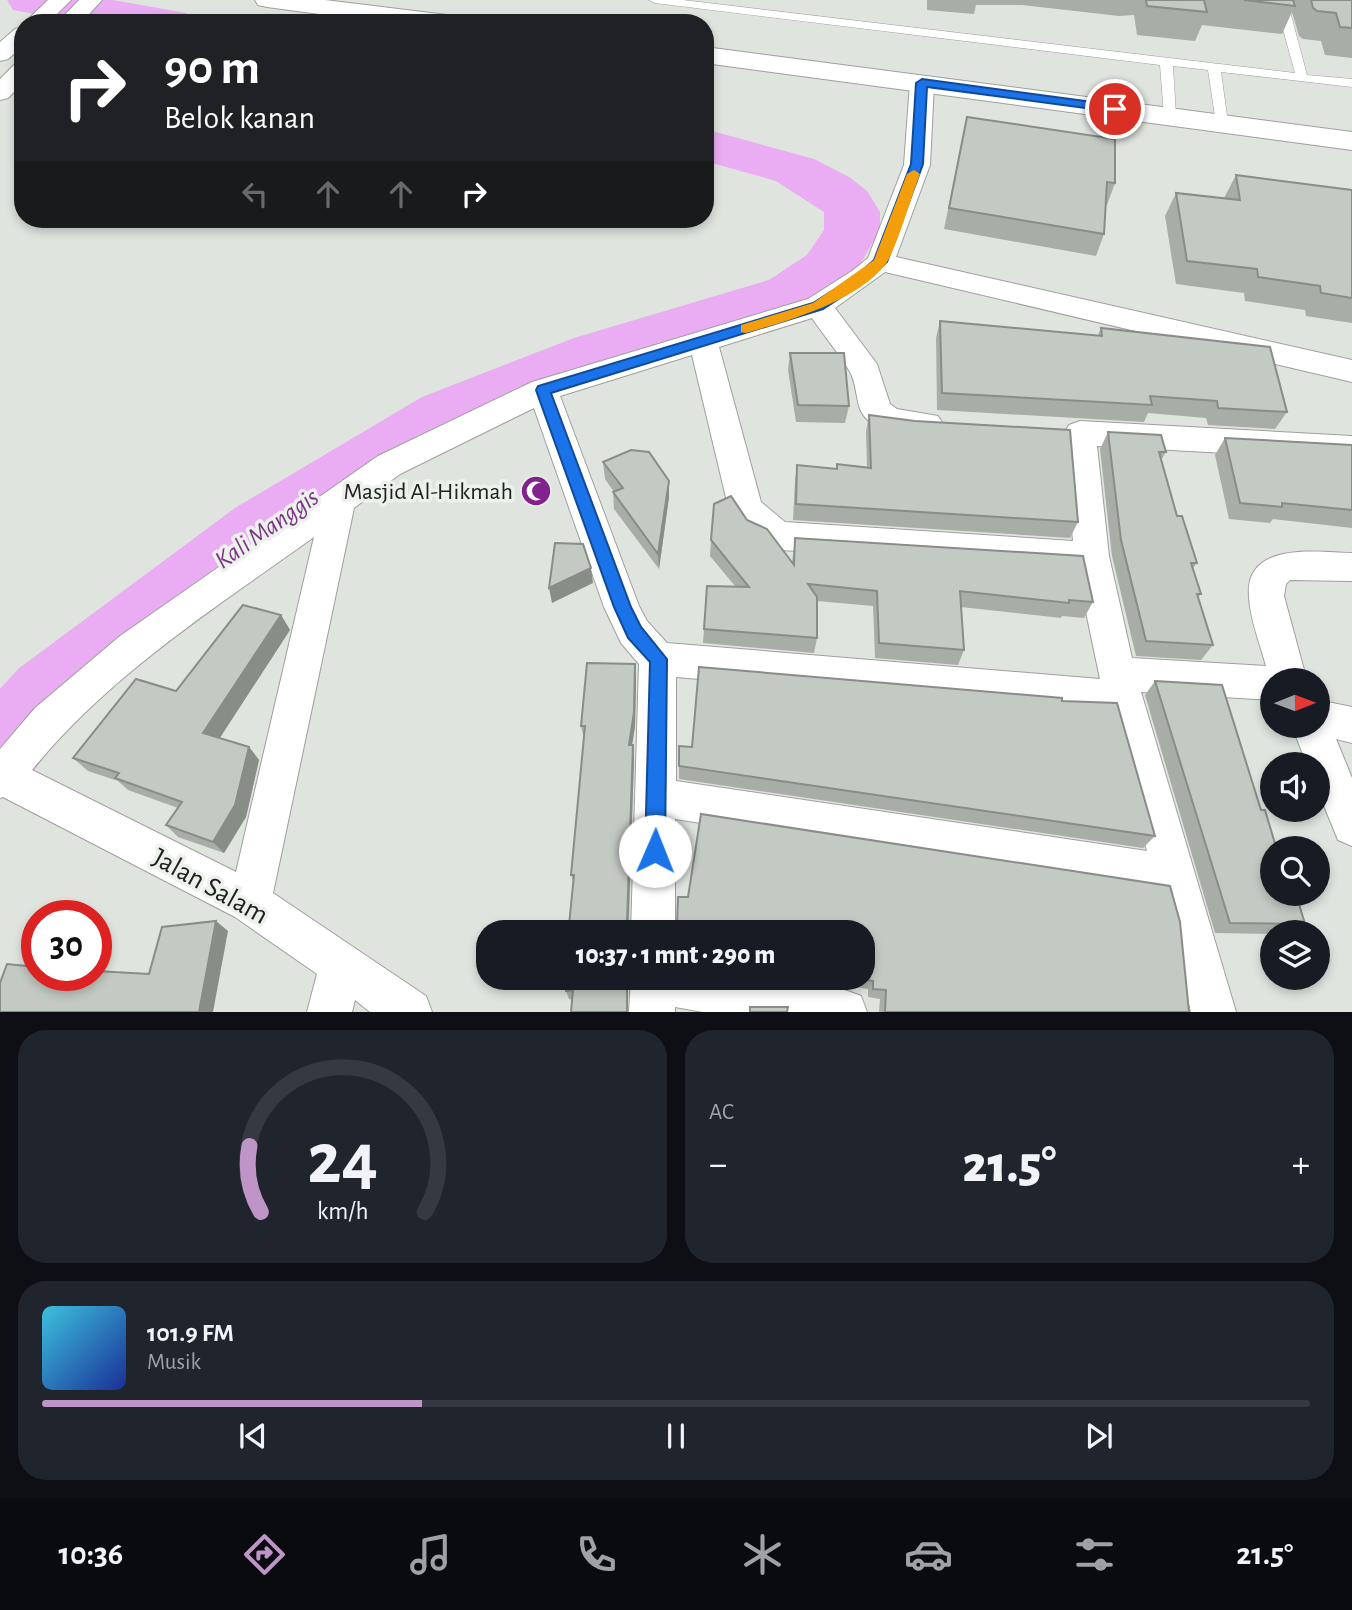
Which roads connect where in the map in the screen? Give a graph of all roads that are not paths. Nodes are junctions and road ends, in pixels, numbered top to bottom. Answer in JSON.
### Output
{"nodes":[{"id":1,"x":60,"y":0,"type":"edge"},
{"id":2,"x":91,"y":0,"type":"edge"},
{"id":3,"x":267,"y":0,"type":"edge"},
{"id":4,"x":655,"y":0,"type":"edge"},
{"id":5,"x":1281,"y":0,"type":"edge"},
{"id":6,"x":45,"y":14,"type":"edge"},
{"id":7,"x":77,"y":14,"type":"edge"},
{"id":8,"x":377,"y":14,"type":"edge"},
{"id":9,"x":14,"y":42,"type":"edge"},
{"id":10,"x":0,"y":54,"type":"edge"},
{"id":11,"x":714,"y":56,"type":"edge"},
{"id":12,"x":1166,"y":62,"type":"junction"},
{"id":13,"x":1214,"y":68,"type":"junction"},
{"id":14,"x":14,"y":78,"type":"edge"},
{"id":15,"x":1302,"y":78,"type":"junction"},
{"id":16,"x":922,"y":83,"type":"junction"},
{"id":17,"x":1352,"y":83,"type":"edge"},
{"id":18,"x":0,"y":93,"type":"edge"},
{"id":19,"x":1170,"y":116,"type":"junction"},
{"id":20,"x":1222,"y":123,"type":"junction"},
{"id":21,"x":1352,"y":141,"type":"edge"},
{"id":22,"x":880,"y":262,"type":"junction"},
{"id":23,"x":818,"y":306,"type":"junction"},
{"id":24,"x":703,"y":342,"type":"junction"},
{"id":25,"x":1352,"y":372,"type":"edge"},
{"id":26,"x":543,"y":390,"type":"junction"},
{"id":27,"x":950,"y":425,"type":"edge"},
{"id":28,"x":1352,"y":448,"type":"edge"},
{"id":29,"x":338,"y":503,"type":"junction"},
{"id":30,"x":1093,"y":556,"type":"junction"},
{"id":31,"x":1352,"y":567,"type":"edge"},
{"id":32,"x":659,"y":659,"type":"junction"},
{"id":33,"x":1285,"y":668,"type":"edge"},
{"id":34,"x":1260,"y":683,"type":"edge"},
{"id":35,"x":1120,"y":686,"type":"junction"},
{"id":36,"x":1330,"y":720,"type":"edge"},
{"id":37,"x":1352,"y":725,"type":"edge"},
{"id":38,"x":1316,"y":738,"type":"edge"},
{"id":39,"x":1,"y":777,"type":"edge"},
{"id":40,"x":656,"y":797,"type":"junction"},
{"id":41,"x":1352,"y":826,"type":"edge"},
{"id":42,"x":1175,"y":876,"type":"junction"},
{"id":43,"x":250,"y":902,"type":"junction"},
{"id":44,"x":653,"y":920,"type":"edge"},
{"id":45,"x":341,"y":967,"type":"junction"},
{"id":46,"x":652,"y":990,"type":"edge"},
{"id":47,"x":329,"y":1012,"type":"edge"},
{"id":48,"x":410,"y":1012,"type":"edge"},
{"id":49,"x":845,"y":1012,"type":"edge"},
{"id":50,"x":1214,"y":1012,"type":"edge"}],
"edges":[{"from":1,"to":6,"type":"street"},
{"from":2,"to":7,"type":"street"},
{"from":3,"to":8,"type":"highway"},
{"from":4,"to":12,"type":"lane"},
{"from":5,"to":15,"type":"lane"},
{"from":9,"to":10,"type":"street"},
{"from":11,"to":16,"type":"highway"},
{"from":12,"to":13,"type":"lane"},
{"from":12,"to":19,"type":"lane"},
{"from":13,"to":15,"type":"lane"},
{"from":13,"to":20,"type":"lane"},
{"from":14,"to":18,"type":"street"},
{"from":15,"to":17,"type":"lane"},
{"from":16,"to":19,"type":"highway"},
{"from":16,"to":22,"type":"street"},
{"from":19,"to":20,"type":"highway"},
{"from":20,"to":21,"type":"highway"},
{"from":22,"to":23,"type":"street"},
{"from":22,"to":25,"type":"street"},
{"from":23,"to":24,"type":"street"},
{"from":23,"to":27,"type":"street"},
{"from":24,"to":26,"type":"street"},
{"from":24,"to":30,"type":"street"},
{"from":26,"to":29,"type":"street"},
{"from":26,"to":32,"type":"street"},
{"from":28,"to":30,"type":"street"},
{"from":29,"to":39,"type":"street"},
{"from":29,"to":43,"type":"street"},
{"from":30,"to":35,"type":"street"},
{"from":31,"to":33,"type":"street"},
{"from":32,"to":35,"type":"street"},
{"from":32,"to":40,"type":"street"},
{"from":34,"to":35,"type":"street"},
{"from":35,"to":42,"type":"street"},
{"from":36,"to":37,"type":"street"},
{"from":38,"to":41,"type":"street"},
{"from":39,"to":43,"type":"street","name":"Jalan Salam"},
{"from":40,"to":42,"type":"street"},
{"from":40,"to":44,"type":"street"},
{"from":42,"to":50,"type":"street"},
{"from":43,"to":45,"type":"street","name":"Jalan Salam"},
{"from":45,"to":47,"type":"street"},
{"from":45,"to":48,"type":"street","name":"Jalan Salam"},
{"from":46,"to":49,"type":"street"}]}
